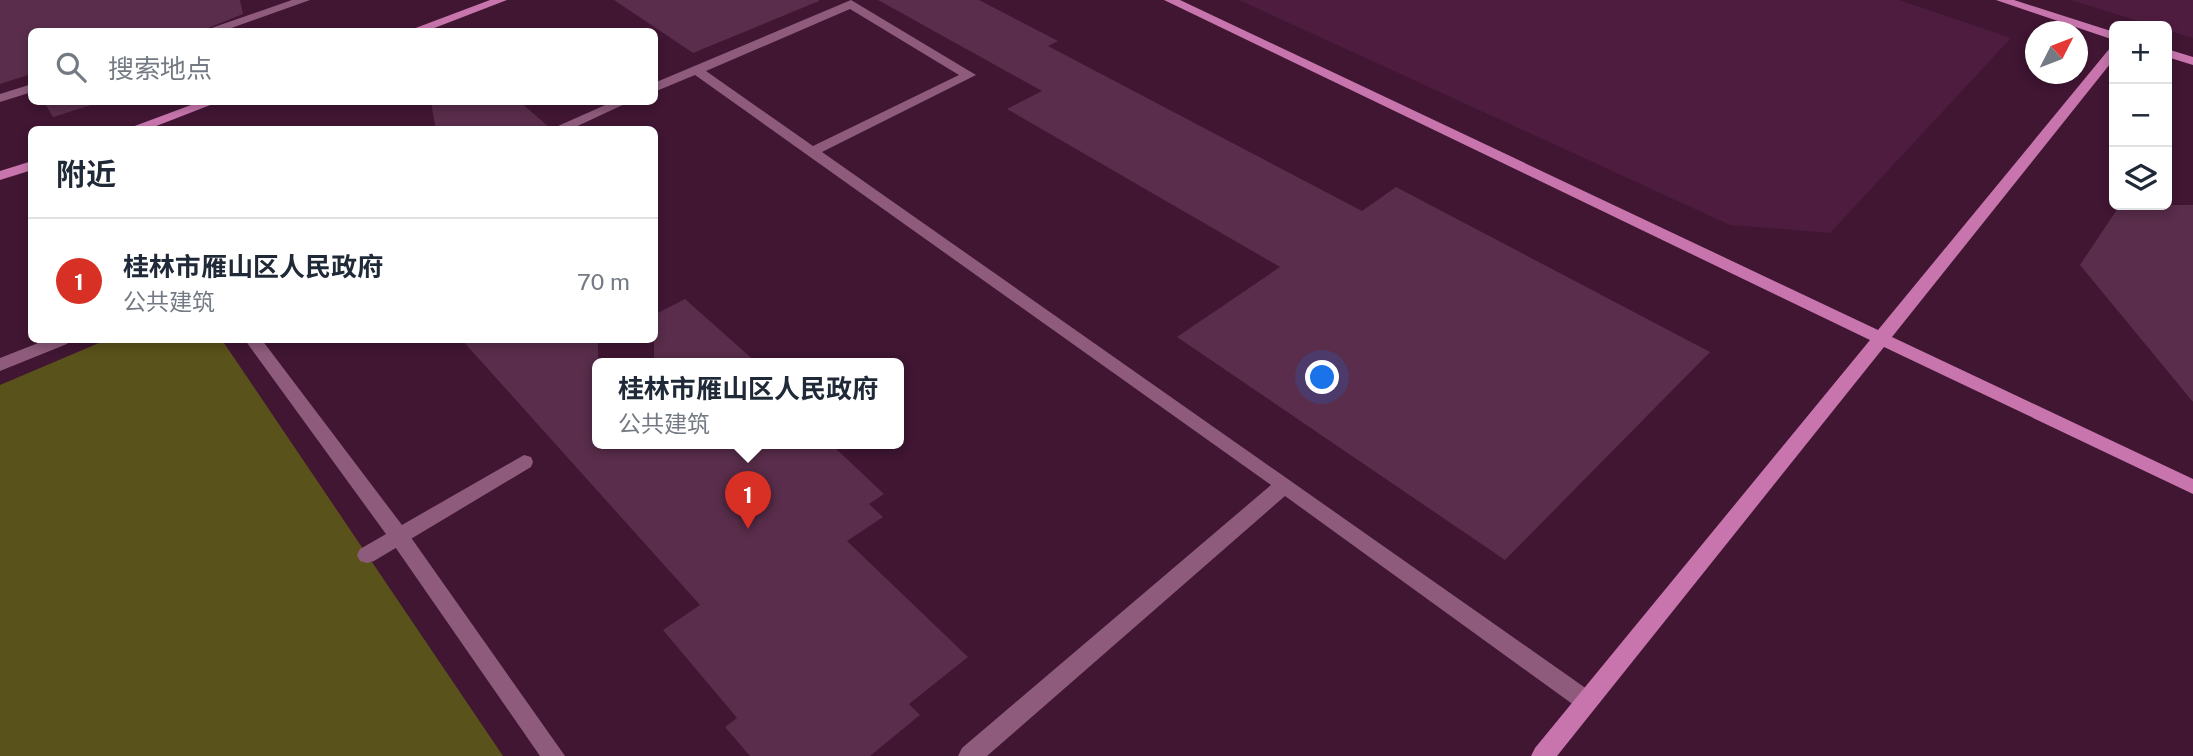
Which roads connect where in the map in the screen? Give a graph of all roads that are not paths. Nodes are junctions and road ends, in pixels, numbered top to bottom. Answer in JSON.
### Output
{"nodes":[{"id":1,"x":304,"y":0,"type":"edge"},
{"id":2,"x":502,"y":0,"type":"edge"},
{"id":3,"x":1170,"y":0,"type":"edge"},
{"id":4,"x":2002,"y":0,"type":"edge"},
{"id":5,"x":218,"y":28,"type":"edge"},
{"id":6,"x":422,"y":28,"type":"edge"},
{"id":7,"x":2109,"y":34,"type":"edge"},
{"id":8,"x":2172,"y":55,"type":"edge"},
{"id":9,"x":2109,"y":57,"type":"edge"},
{"id":10,"x":2193,"y":61,"type":"edge"},
{"id":11,"x":696,"y":70,"type":"junction"},
{"id":12,"x":658,"y":86,"type":"edge"},
{"id":13,"x":28,"y":89,"type":"edge"},
{"id":14,"x":0,"y":98,"type":"edge"},
{"id":15,"x":202,"y":105,"type":"edge"},
{"id":16,"x":615,"y":105,"type":"edge"},
{"id":17,"x":142,"y":126,"type":"edge"},
{"id":18,"x":565,"y":126,"type":"edge"},
{"id":19,"x":812,"y":152,"type":"junction"},
{"id":20,"x":28,"y":166,"type":"edge"},
{"id":21,"x":0,"y":176,"type":"edge"},
{"id":22,"x":1880,"y":338,"type":"junction"},
{"id":23,"x":54,"y":343,"type":"edge"},
{"id":24,"x":255,"y":343,"type":"edge"},
{"id":25,"x":0,"y":365,"type":"edge"},
{"id":26,"x":524,"y":462,"type":"dead end"},
{"id":27,"x":1284,"y":485,"type":"junction"},
{"id":28,"x":2193,"y":487,"type":"edge"},
{"id":29,"x":398,"y":535,"type":"junction"},
{"id":30,"x":367,"y":555,"type":"dead end"},
{"id":31,"x":1586,"y":701,"type":"junction"},
{"id":32,"x":553,"y":756,"type":"edge"},
{"id":33,"x":970,"y":756,"type":"edge"},
{"id":34,"x":1543,"y":756,"type":"edge"}],
"edges":[{"from":1,"to":5,"type":"street"},
{"from":2,"to":6,"type":"street"},
{"from":3,"to":22,"type":"street"},
{"from":4,"to":7,"type":"street"},
{"from":8,"to":10,"type":"street"},
{"from":9,"to":22,"type":"street"},
{"from":11,"to":12,"type":"street"},
{"from":11,"to":19,"type":"street"},
{"from":11,"to":19,"type":"street"},
{"from":13,"to":14,"type":"street"},
{"from":15,"to":17,"type":"street"},
{"from":16,"to":18,"type":"street"},
{"from":19,"to":27,"type":"street"},
{"from":20,"to":21,"type":"street"},
{"from":22,"to":28,"type":"street"},
{"from":22,"to":31,"type":"street"},
{"from":23,"to":25,"type":"street"},
{"from":24,"to":29,"type":"street"},
{"from":26,"to":29,"type":"street"},
{"from":27,"to":31,"type":"street"},
{"from":27,"to":33,"type":"street"},
{"from":29,"to":30,"type":"street"},
{"from":29,"to":32,"type":"street"},
{"from":31,"to":34,"type":"street"}]}
